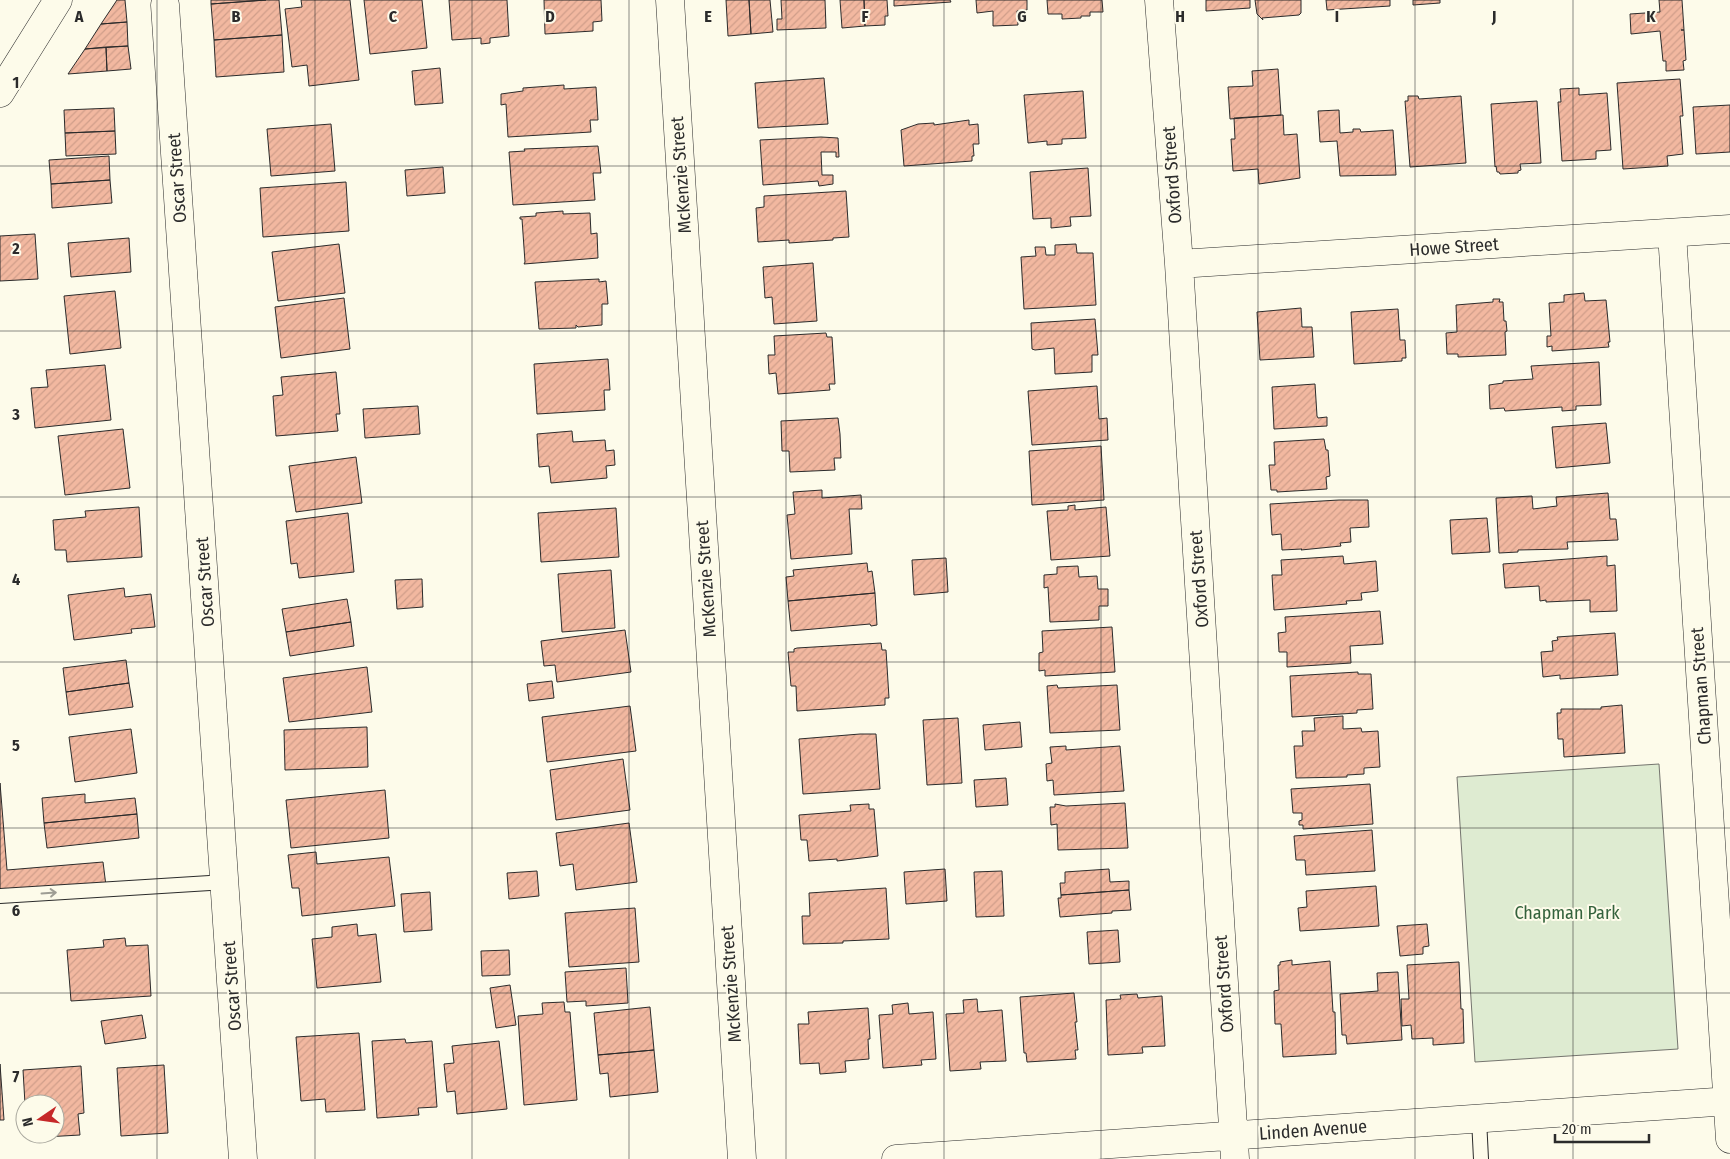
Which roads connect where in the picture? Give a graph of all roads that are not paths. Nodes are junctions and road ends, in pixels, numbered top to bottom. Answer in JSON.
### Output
{"nodes":[{"id":1,"x":58,"y":0,"type":"edge"},
{"id":2,"x":670,"y":0,"type":"edge"},
{"id":3,"x":1159,"y":0,"type":"edge"},
{"id":4,"x":165,"y":5,"type":"dead end"},
{"id":5,"x":0,"y":93,"type":"edge"},
{"id":6,"x":1730,"y":229,"type":"edge"},
{"id":7,"x":1672,"y":233,"type":"junction"},
{"id":8,"x":1179,"y":264,"type":"junction"},
{"id":9,"x":226,"y":882,"type":"junction"},
{"id":10,"x":0,"y":896,"type":"edge"},
{"id":11,"x":1729,"y":1101,"type":"edge"},
{"id":12,"x":1479,"y":1119,"type":"junction"},
{"id":13,"x":1730,"y":1139,"type":"edge"},
{"id":14,"x":1234,"y":1147,"type":"edge"},
{"id":15,"x":243,"y":1159,"type":"edge"},
{"id":16,"x":742,"y":1159,"type":"edge"},
{"id":17,"x":896,"y":1159,"type":"edge"},
{"id":18,"x":1481,"y":1159,"type":"edge"}],
"edges":[{"from":1,"to":5,"type":"street"},
{"from":2,"to":16,"type":"street","name":"McKenzie Street"},
{"from":3,"to":8,"type":"street","name":"Oxford Street"},
{"from":4,"to":9,"type":"street","name":"Oscar Street"},
{"from":6,"to":7,"type":"street","name":"Howe Street"},
{"from":7,"to":8,"type":"street","name":"Howe Street"},
{"from":7,"to":11,"type":"street","name":"Chapman Street"},
{"from":8,"to":14,"type":"street","name":"Oxford Street"},
{"from":10,"to":9,"type":"lane","one_way":true},
{"from":9,"to":15,"type":"street","name":"Oscar Street"},
{"from":11,"to":12,"type":"street","name":"Linden Avenue"},
{"from":11,"to":13,"type":"street","name":"Chapman Street"},
{"from":12,"to":14,"type":"street","name":"Linden Avenue"},
{"from":12,"to":18,"type":"lane"},
{"from":14,"to":17,"type":"street","name":"Linden Avenue"}]}
